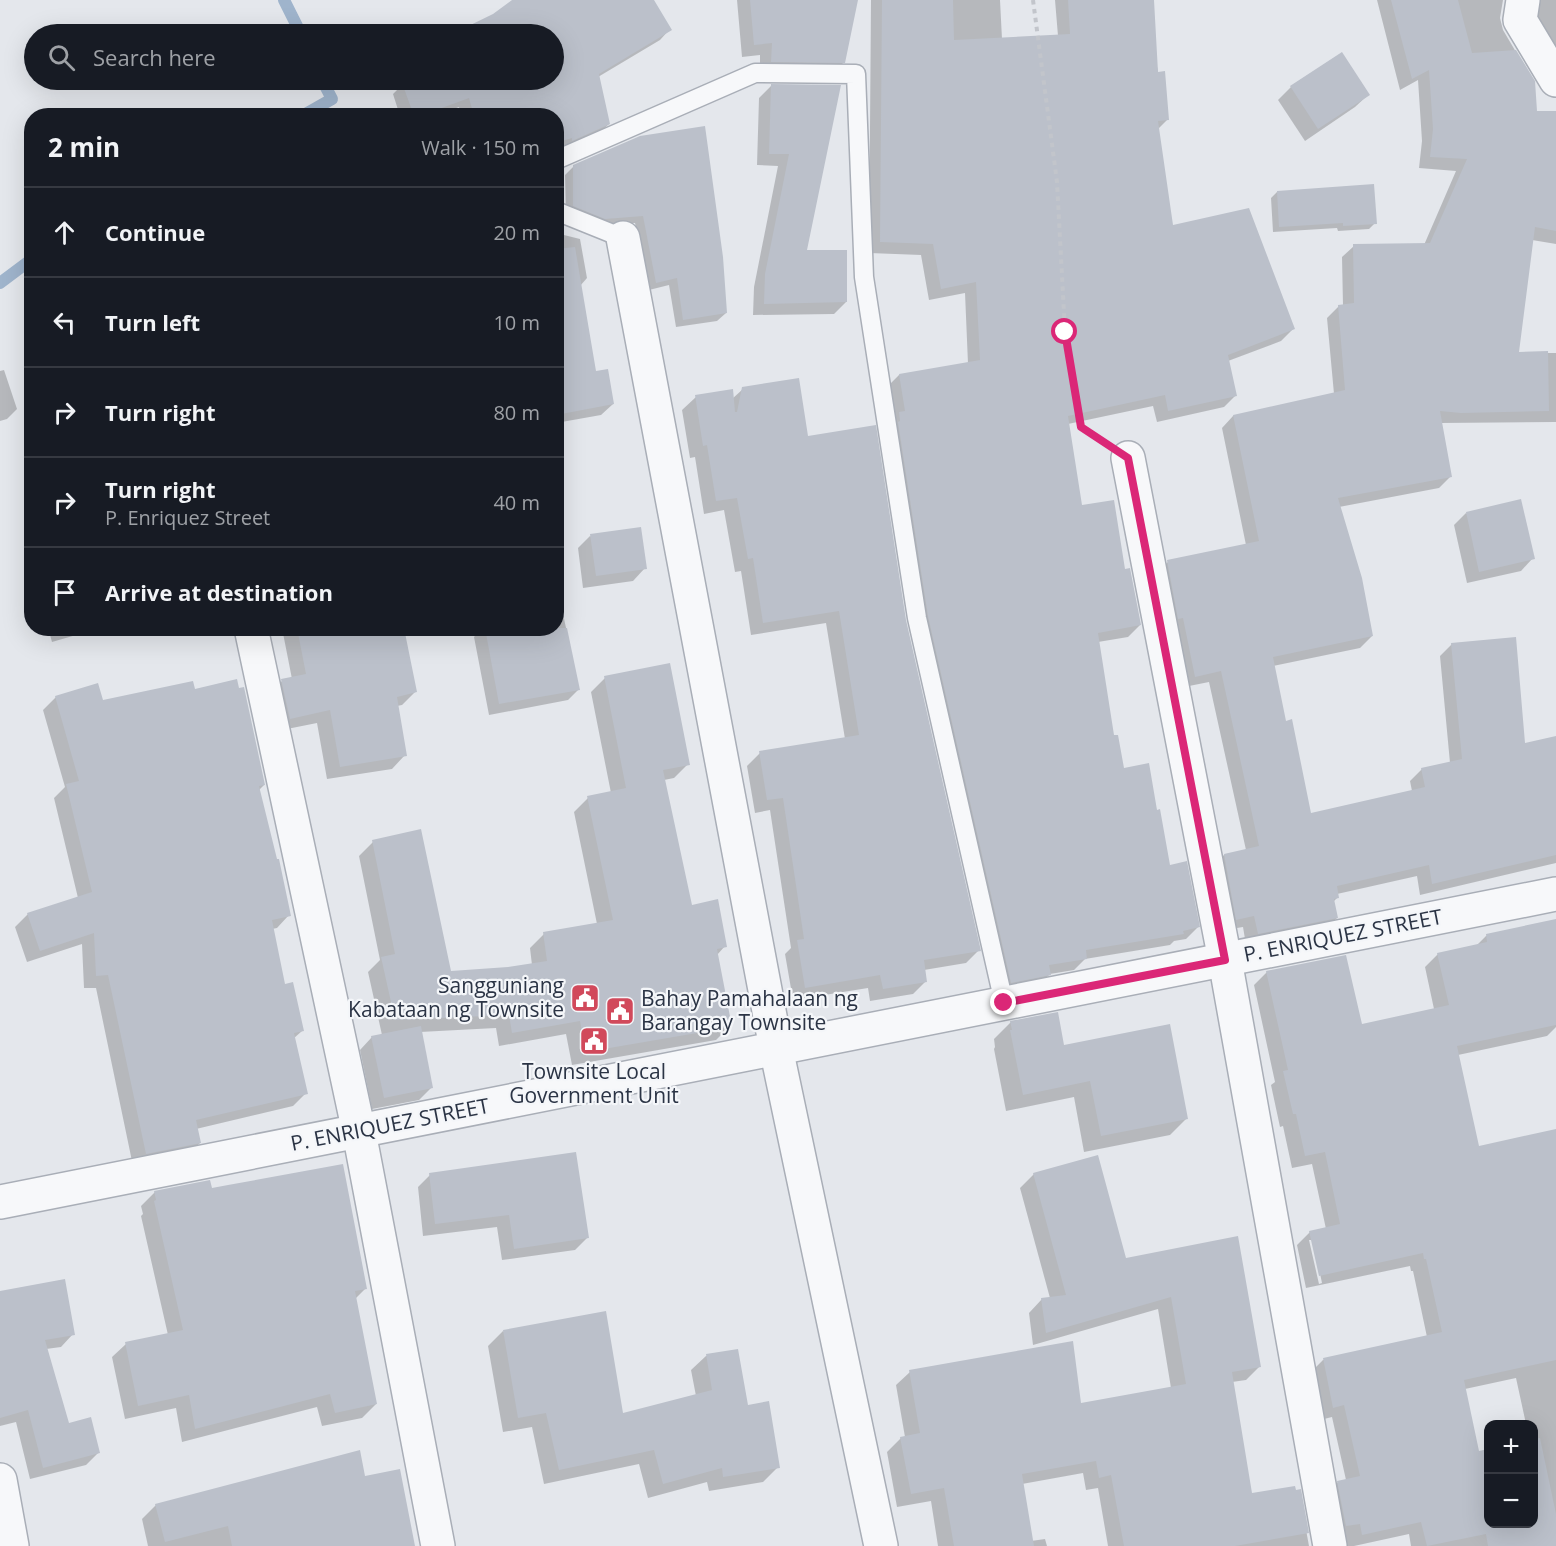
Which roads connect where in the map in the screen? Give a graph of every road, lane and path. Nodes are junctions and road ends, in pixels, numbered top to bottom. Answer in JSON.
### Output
{"nodes":[{"id":1,"x":1033,"y":0,"type":"edge"},
{"id":2,"x":1522,"y":10,"type":"edge"},
{"id":3,"x":1556,"y":80,"type":"edge"},
{"id":4,"x":564,"y":157,"type":"edge"},
{"id":5,"x":564,"y":214,"type":"edge"},
{"id":6,"x":623,"y":238,"type":"joint"},
{"id":7,"x":1128,"y":458,"type":"joint"},
{"id":8,"x":253,"y":636,"type":"edge"},
{"id":9,"x":1556,"y":894,"type":"edge"},
{"id":10,"x":1225,"y":960,"type":"junction"},
{"id":11,"x":1004,"y":1003,"type":"junction"},
{"id":12,"x":776,"y":1048,"type":"junction"},
{"id":13,"x":359,"y":1132,"type":"junction"},
{"id":14,"x":0,"y":1202,"type":"edge"},
{"id":15,"x":0,"y":1480,"type":"edge"},
{"id":16,"x":12,"y":1546,"type":"edge"},
{"id":17,"x":438,"y":1546,"type":"edge"},
{"id":18,"x":881,"y":1546,"type":"edge"},
{"id":19,"x":1330,"y":1546,"type":"edge"}],
"edges":[{"from":1,"to":7,"type":"path"},
{"from":2,"to":3,"type":"street"},
{"from":4,"to":11,"type":"lane"},
{"from":5,"to":6,"type":"lane"},
{"from":6,"to":12,"type":"street"},
{"from":7,"to":10,"type":"street"},
{"from":8,"to":13,"type":"street"},
{"from":9,"to":10,"type":"street","name":"P. ENRIQUEZ STREET"},
{"from":10,"to":11,"type":"street","name":"P. ENRIQUEZ STREET"},
{"from":10,"to":19,"type":"street"},
{"from":11,"to":12,"type":"street","name":"P. ENRIQUEZ STREET"},
{"from":12,"to":13,"type":"street","name":"P. ENRIQUEZ STREET"},
{"from":12,"to":18,"type":"street"},
{"from":13,"to":14,"type":"street","name":"P. ENRIQUEZ STREET"},
{"from":13,"to":17,"type":"street"},
{"from":15,"to":16,"type":"street"}]}
